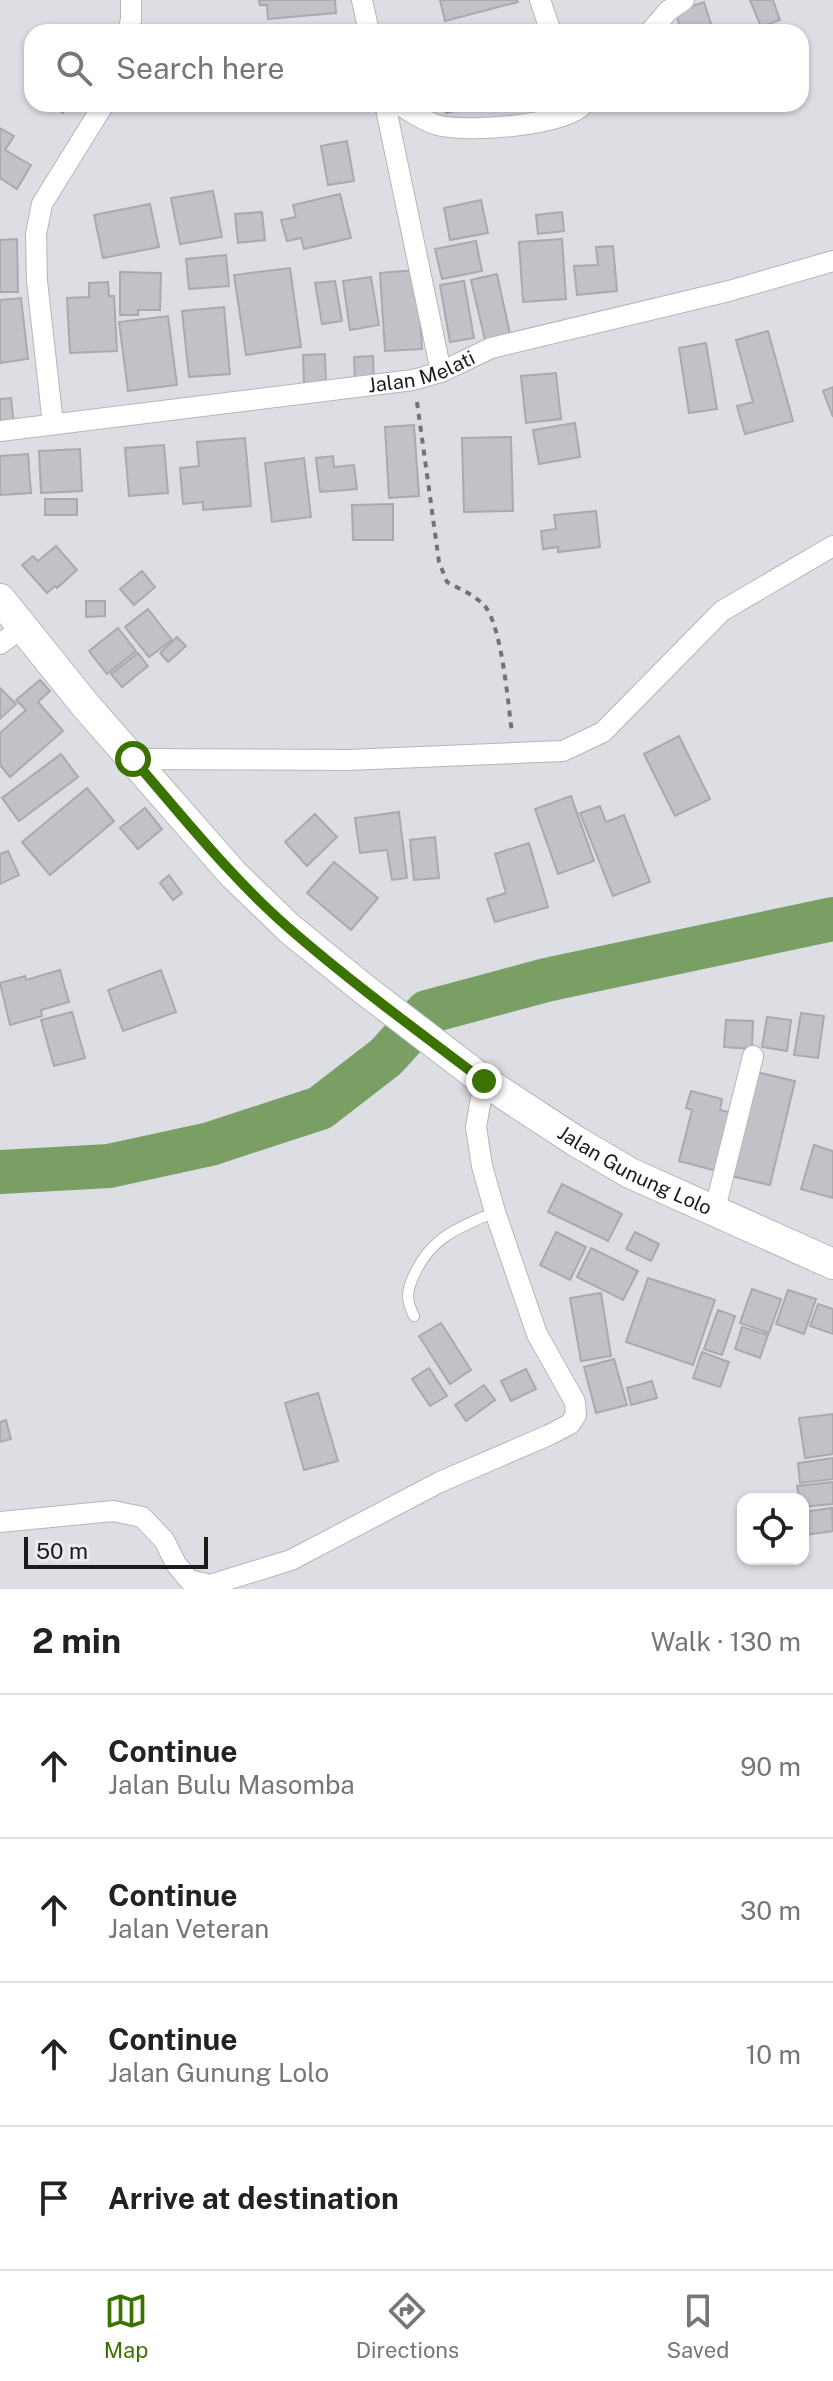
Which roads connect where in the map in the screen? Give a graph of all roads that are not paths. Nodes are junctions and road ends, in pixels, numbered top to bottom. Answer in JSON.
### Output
{"nodes":[{"id":1,"x":131,"y":0,"type":"edge"},
{"id":2,"x":362,"y":0,"type":"edge"},
{"id":3,"x":540,"y":0,"type":"edge"},
{"id":4,"x":684,"y":0,"type":"edge"},
{"id":5,"x":130,"y":24,"type":"edge"},
{"id":6,"x":367,"y":24,"type":"edge"},
{"id":7,"x":548,"y":24,"type":"edge"},
{"id":8,"x":657,"y":24,"type":"edge"},
{"id":9,"x":99,"y":112,"type":"edge"},
{"id":10,"x":387,"y":112,"type":"edge"},
{"id":11,"x":413,"y":112,"type":"edge"},
{"id":12,"x":566,"y":112,"type":"edge"},
{"id":13,"x":833,"y":261,"type":"edge"},
{"id":14,"x":441,"y":372,"type":"junction"},
{"id":15,"x":53,"y":424,"type":"junction"},
{"id":16,"x":0,"y":431,"type":"edge"},
{"id":17,"x":833,"y":546,"type":"edge"},
{"id":18,"x":0,"y":599,"type":"edge"},
{"id":19,"x":12,"y":635,"type":"edge"},
{"id":20,"x":133,"y":759,"type":"junction"},
{"id":21,"x":753,"y":1056,"type":"dead end"},
{"id":22,"x":484,"y":1081,"type":"junction"},
{"id":23,"x":495,"y":1212,"type":"junction"},
{"id":24,"x":714,"y":1213,"type":"junction"},
{"id":25,"x":833,"y":1264,"type":"edge"},
{"id":26,"x":414,"y":1316,"type":"dead end"},
{"id":27,"x":0,"y":1522,"type":"edge"}],
"edges":[{"from":1,"to":5,"type":"street"},
{"from":2,"to":6,"type":"street"},
{"from":3,"to":7,"type":"street"},
{"from":4,"to":8,"type":"street"},
{"from":9,"to":15,"type":"street"},
{"from":10,"to":14,"type":"street"},
{"from":11,"to":12,"type":"street"},
{"from":13,"to":14,"type":"street","name":"Jalan Melati"},
{"from":14,"to":15,"type":"street","name":"Jalan Melati"},
{"from":15,"to":16,"type":"street","name":"Jalan Melati"},
{"from":17,"to":20,"type":"street"},
{"from":18,"to":19,"type":"street","name":"Jalan Gunung Lolo"},
{"from":19,"to":20,"type":"street","name":"Jalan Gunung Lolo"},
{"from":20,"to":22,"type":"street","name":"Jalan Gunung Lolo"},
{"from":21,"to":24,"type":"street"},
{"from":22,"to":23,"type":"street"},
{"from":22,"to":24,"type":"street","name":"Jalan Gunung Lolo"},
{"from":23,"to":26,"type":"lane"},
{"from":23,"to":27,"type":"street"},
{"from":24,"to":25,"type":"street","name":"Jalan Gunung Lolo"}]}
